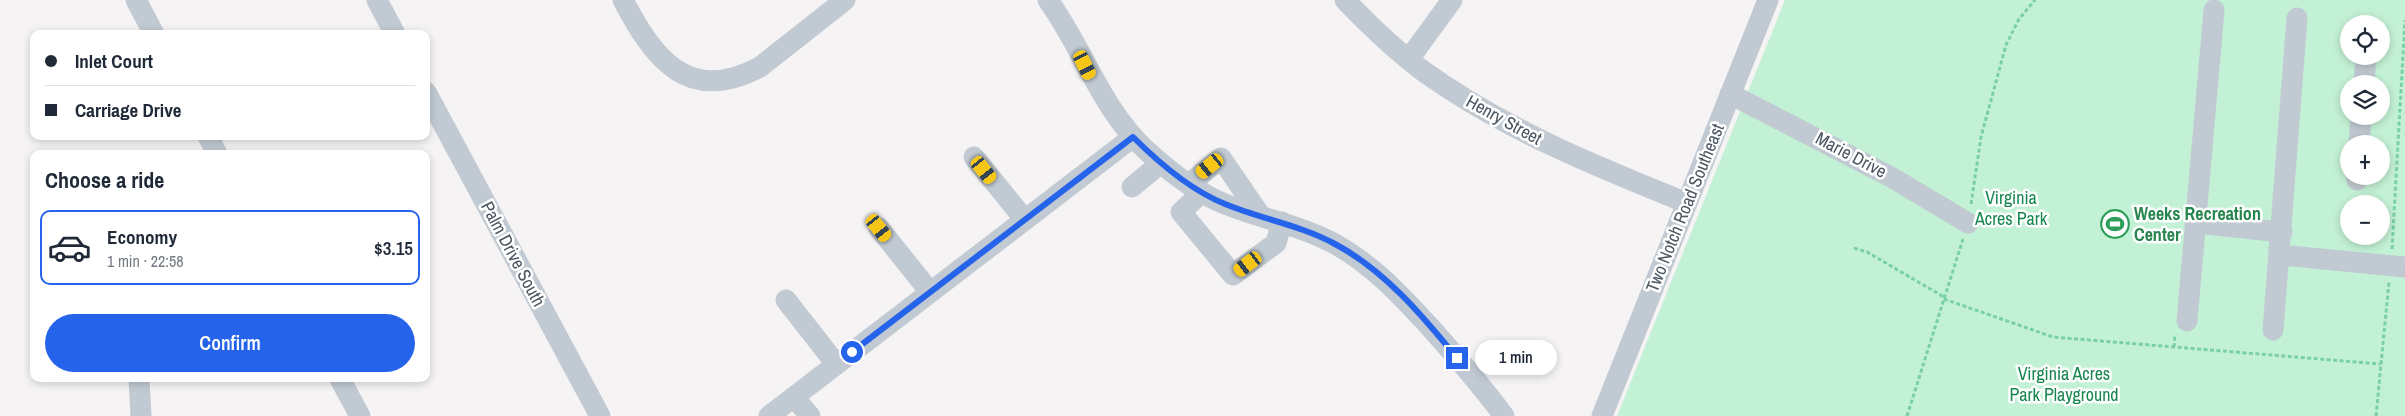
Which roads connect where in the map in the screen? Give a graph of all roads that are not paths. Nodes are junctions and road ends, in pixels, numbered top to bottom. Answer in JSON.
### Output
{"nodes":[{"id":1,"x":136,"y":0,"type":"edge"},
{"id":2,"x":377,"y":0,"type":"edge"},
{"id":3,"x":623,"y":0,"type":"edge"},
{"id":4,"x":845,"y":0,"type":"edge"},
{"id":5,"x":1048,"y":0,"type":"edge"},
{"id":6,"x":1345,"y":0,"type":"edge"},
{"id":7,"x":1452,"y":0,"type":"edge"},
{"id":8,"x":1768,"y":0,"type":"edge"},
{"id":9,"x":2214,"y":10,"type":"dead end"},
{"id":10,"x":2297,"y":18,"type":"dead end"},
{"id":11,"x":152,"y":30,"type":"edge"},
{"id":12,"x":393,"y":30,"type":"edge"},
{"id":13,"x":1409,"y":59,"type":"junction"},
{"id":14,"x":1730,"y":94,"type":"junction"},
{"id":15,"x":430,"y":99,"type":"edge"},
{"id":16,"x":1133,"y":137,"type":"junction"},
{"id":17,"x":974,"y":157,"type":"dead end"},
{"id":18,"x":1161,"y":163,"type":"junction"},
{"id":19,"x":1132,"y":187,"type":"dead end"},
{"id":20,"x":1196,"y":188,"type":"junction"},
{"id":21,"x":1687,"y":203,"type":"junction"},
{"id":22,"x":1260,"y":215,"type":"junction"},
{"id":23,"x":1025,"y":220,"type":"junction"},
{"id":24,"x":1282,"y":222,"type":"junction"},
{"id":25,"x":1968,"y":223,"type":"dead end"},
{"id":26,"x":2195,"y":223,"type":"junction"},
{"id":27,"x":879,"y":228,"type":"dead end"},
{"id":28,"x":2282,"y":232,"type":"junction"},
{"id":29,"x":2280,"y":255,"type":"junction"},
{"id":30,"x":2398,"y":267,"type":"edge"},
{"id":31,"x":930,"y":292,"type":"junction"},
{"id":32,"x":786,"y":300,"type":"dead end"},
{"id":33,"x":2187,"y":321,"type":"dead end"},
{"id":34,"x":2273,"y":330,"type":"dead end"},
{"id":35,"x":836,"y":364,"type":"junction"},
{"id":36,"x":139,"y":382,"type":"edge"},
{"id":37,"x":342,"y":382,"type":"edge"},
{"id":38,"x":794,"y":396,"type":"junction"},
{"id":39,"x":141,"y":416,"type":"edge"},
{"id":40,"x":360,"y":416,"type":"edge"},
{"id":41,"x":600,"y":416,"type":"edge"},
{"id":42,"x":769,"y":416,"type":"edge"},
{"id":43,"x":810,"y":416,"type":"edge"},
{"id":44,"x":1504,"y":416,"type":"edge"},
{"id":45,"x":1602,"y":416,"type":"edge"}],
"edges":[{"from":1,"to":11,"type":"street"},
{"from":2,"to":12,"type":"street"},
{"from":3,"to":4,"type":"street"},
{"from":5,"to":16,"type":"street"},
{"from":6,"to":13,"type":"street","name":"Henry Street"},
{"from":7,"to":13,"type":"street"},
{"from":8,"to":14,"type":"street","name":"Two Notch Road Southeast"},
{"from":9,"to":26,"type":"street"},
{"from":10,"to":28,"type":"street"},
{"from":13,"to":21,"type":"street","name":"Henry Street"},
{"from":14,"to":21,"type":"street","name":"Two Notch Road Southeast"},
{"from":14,"to":25,"type":"street","name":"Marie Drive"},
{"from":15,"to":41,"type":"street","name":"Palm Drive South"},
{"from":16,"to":18,"type":"street"},
{"from":16,"to":23,"type":"street"},
{"from":17,"to":23,"type":"street"},
{"from":18,"to":19,"type":"street"},
{"from":18,"to":20,"type":"street"},
{"from":20,"to":22,"type":"street"},
{"from":20,"to":22,"type":"street"},
{"from":20,"to":24,"type":"street"},
{"from":21,"to":45,"type":"street","name":"Two Notch Road Southeast"},
{"from":22,"to":24,"type":"street"},
{"from":23,"to":31,"type":"street"},
{"from":24,"to":44,"type":"street"},
{"from":26,"to":28,"type":"street"},
{"from":26,"to":33,"type":"street"},
{"from":27,"to":31,"type":"street"},
{"from":28,"to":29,"type":"street"},
{"from":29,"to":30,"type":"street"},
{"from":29,"to":34,"type":"street"},
{"from":31,"to":35,"type":"street"},
{"from":32,"to":35,"type":"street"},
{"from":35,"to":38,"type":"street"},
{"from":36,"to":39,"type":"street"},
{"from":37,"to":40,"type":"street"},
{"from":38,"to":42,"type":"street"},
{"from":38,"to":43,"type":"street"}]}
